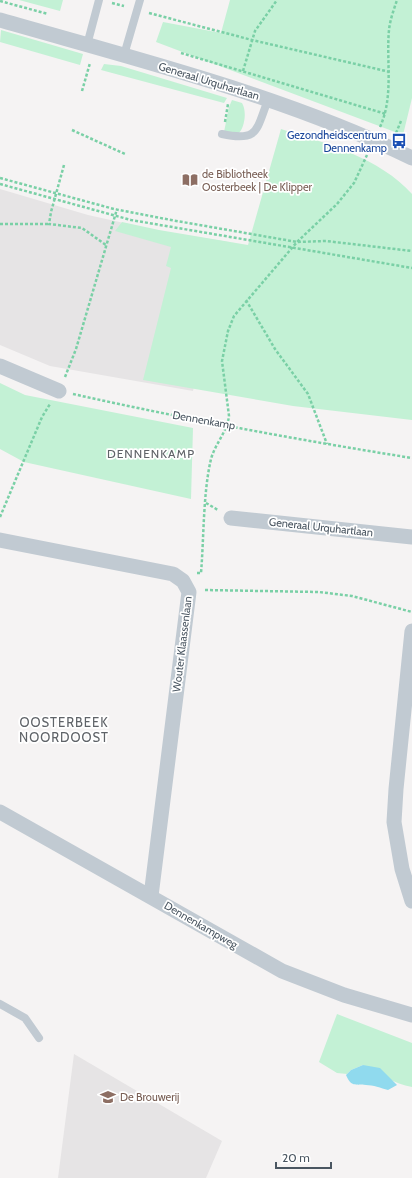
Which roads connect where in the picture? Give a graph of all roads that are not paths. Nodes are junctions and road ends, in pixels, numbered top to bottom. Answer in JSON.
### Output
{"nodes":[{"id":1,"x":99,"y":0,"type":"edge"},
{"id":2,"x":140,"y":0,"type":"edge"},
{"id":3,"x":0,"y":20,"type":"edge"},
{"id":4,"x":90,"y":46,"type":"junction"},
{"id":5,"x":124,"y":55,"type":"junction"},
{"id":6,"x":268,"y":100,"type":"junction"},
{"id":7,"x":222,"y":134,"type":"dead end"},
{"id":8,"x":412,"y":158,"type":"edge"},
{"id":9,"x":0,"y":366,"type":"edge"},
{"id":10,"x":59,"y":391,"type":"road end"},
{"id":11,"x":231,"y":518,"type":"dead end"},
{"id":12,"x":412,"y":537,"type":"edge"},
{"id":13,"x":0,"y":540,"type":"edge"},
{"id":14,"x":412,"y":631,"type":"edge"},
{"id":15,"x":0,"y":812,"type":"edge"},
{"id":16,"x":151,"y":896,"type":"junction"},
{"id":17,"x":412,"y":901,"type":"edge"},
{"id":18,"x":0,"y":1004,"type":"edge"},
{"id":19,"x":412,"y":1015,"type":"edge"},
{"id":20,"x":39,"y":1038,"type":"dead end"}],
"edges":[{"from":1,"to":4,"type":"lane"},
{"from":2,"to":5,"type":"lane"},
{"from":3,"to":4,"type":"street","name":"Generaal Urquhartlaan"},
{"from":4,"to":5,"type":"street","name":"Generaal Urquhartlaan"},
{"from":5,"to":6,"type":"street","name":"Generaal Urquhartlaan"},
{"from":6,"to":7,"type":"lane"},
{"from":6,"to":8,"type":"street","name":"Generaal Urquhartlaan"},
{"from":9,"to":10,"type":"street"},
{"from":11,"to":12,"type":"street","name":"Generaal Urquhartlaan"},
{"from":13,"to":16,"type":"street","name":"Wouter Klaassenlaan"},
{"from":14,"to":17,"type":"street"},
{"from":15,"to":16,"type":"street","name":"Dennenkampweg"},
{"from":16,"to":19,"type":"street","name":"Dennenkampweg"},
{"from":18,"to":20,"type":"lane"}]}
